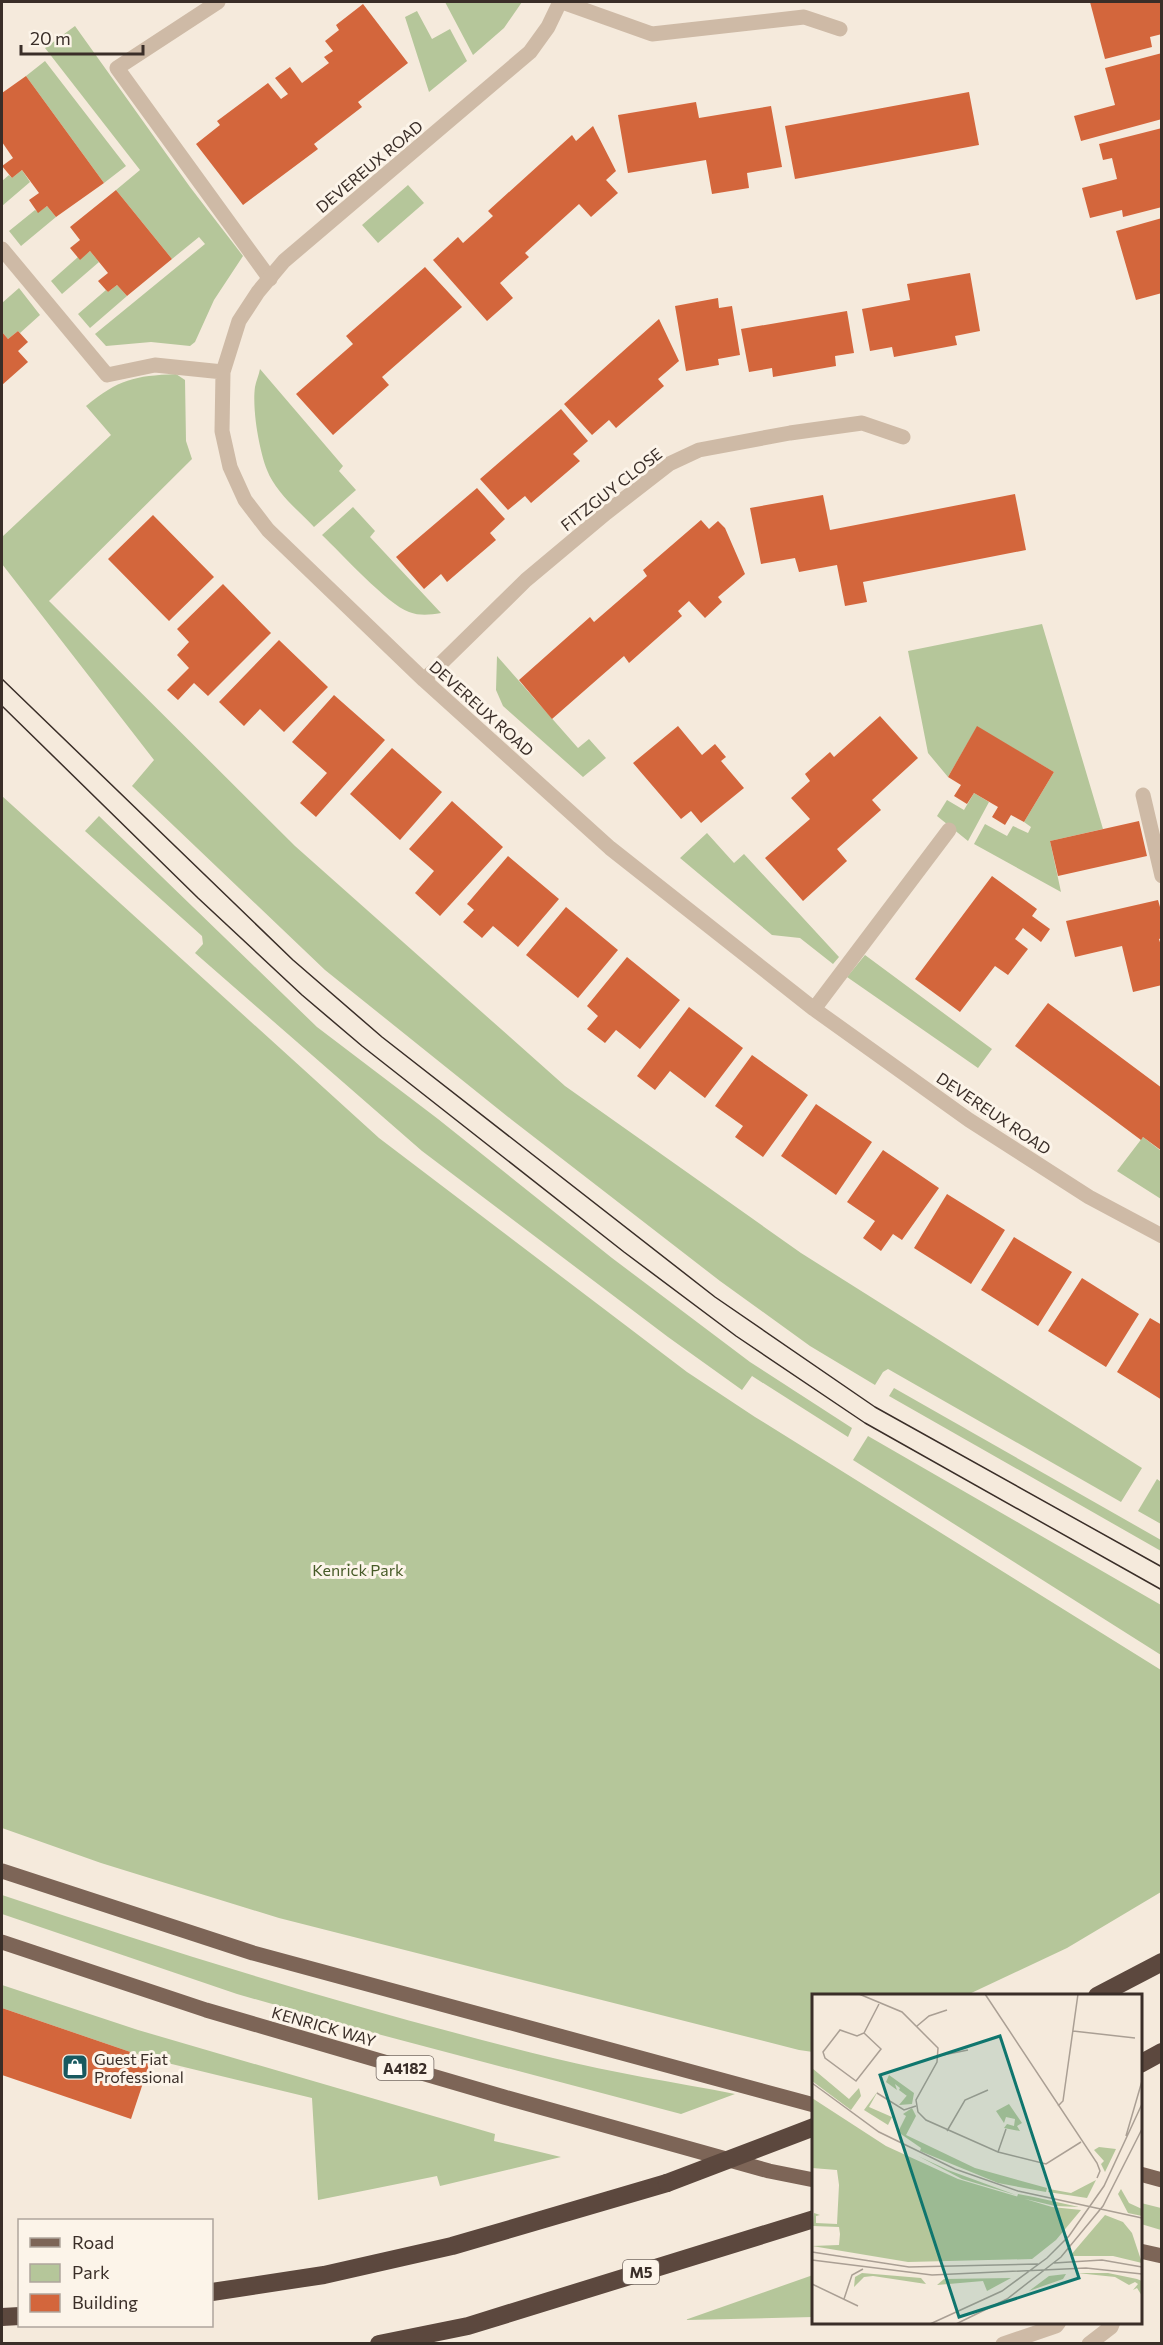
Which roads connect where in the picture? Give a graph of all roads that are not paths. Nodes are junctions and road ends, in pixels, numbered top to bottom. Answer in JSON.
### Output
{"nodes":[{"id":1,"x":218,"y":2,"type":"edge"},
{"id":2,"x":561,"y":2,"type":"edge"},
{"id":3,"x":840,"y":29,"type":"dead end"},
{"id":4,"x":2,"y":249,"type":"edge"},
{"id":5,"x":270,"y":279,"type":"junction"},
{"id":6,"x":223,"y":372,"type":"junction"},
{"id":7,"x":903,"y":437,"type":"dead end"},
{"id":8,"x":424,"y":680,"type":"junction"},
{"id":9,"x":1143,"y":795,"type":"dead end"},
{"id":10,"x":949,"y":831,"type":"dead end"},
{"id":11,"x":1161,"y":876,"type":"edge"},
{"id":12,"x":814,"y":1009,"type":"junction"},
{"id":13,"x":1161,"y":1236,"type":"edge"},
{"id":14,"x":2,"y":1871,"type":"edge"},
{"id":15,"x":2,"y":1942,"type":"edge"},
{"id":16,"x":1161,"y":1962,"type":"edge"},
{"id":17,"x":1099,"y":1994,"type":"edge"},
{"id":18,"x":1161,"y":2052,"type":"edge"},
{"id":19,"x":1142,"y":2063,"type":"edge"},
{"id":20,"x":812,"y":2105,"type":"edge"},
{"id":21,"x":812,"y":2127,"type":"edge"},
{"id":22,"x":1142,"y":2175,"type":"edge"},
{"id":23,"x":812,"y":2180,"type":"edge"},
{"id":24,"x":1161,"y":2180,"type":"edge"},
{"id":25,"x":812,"y":2219,"type":"edge"},
{"id":26,"x":1142,"y":2251,"type":"edge"},
{"id":27,"x":1161,"y":2256,"type":"edge"},
{"id":28,"x":213,"y":2292,"type":"edge"},
{"id":29,"x":18,"y":2316,"type":"edge"},
{"id":30,"x":2,"y":2318,"type":"edge"},
{"id":31,"x":1058,"y":2324,"type":"edge"},
{"id":32,"x":1112,"y":2324,"type":"edge"},
{"id":33,"x":380,"y":2343,"type":"edge"},
{"id":34,"x":1003,"y":2343,"type":"edge"},
{"id":35,"x":1089,"y":2343,"type":"edge"}],
"edges":[{"from":1,"to":5,"type":"street"},
{"from":2,"to":3,"type":"street"},
{"from":2,"to":5,"type":"street","name":"DEVEREUX ROAD"},
{"from":4,"to":6,"type":"street"},
{"from":5,"to":6,"type":"street","name":"DEVEREUX ROAD"},
{"from":6,"to":8,"type":"street","name":"DEVEREUX ROAD"},
{"from":7,"to":8,"type":"street","name":"FITZGUY CLOSE"},
{"from":8,"to":12,"type":"street","name":"DEVEREUX ROAD"},
{"from":9,"to":11,"type":"street"},
{"from":10,"to":12,"type":"street"},
{"from":12,"to":13,"type":"street","name":"DEVEREUX ROAD"},
{"from":14,"to":20,"type":"main road"},
{"from":15,"to":23,"type":"main road","name":"KENRICK WAY","number":"A4182"},
{"from":16,"to":17,"type":"highway"},
{"from":18,"to":19,"type":"highway"},
{"from":21,"to":28,"type":"highway","bridge":true},
{"from":22,"to":24,"type":"main road"},
{"from":25,"to":33,"type":"highway","number":"M5"},
{"from":26,"to":27,"type":"main road"},
{"from":29,"to":30,"type":"highway"},
{"from":31,"to":34,"type":"street"},
{"from":32,"to":35,"type":"street"}]}
